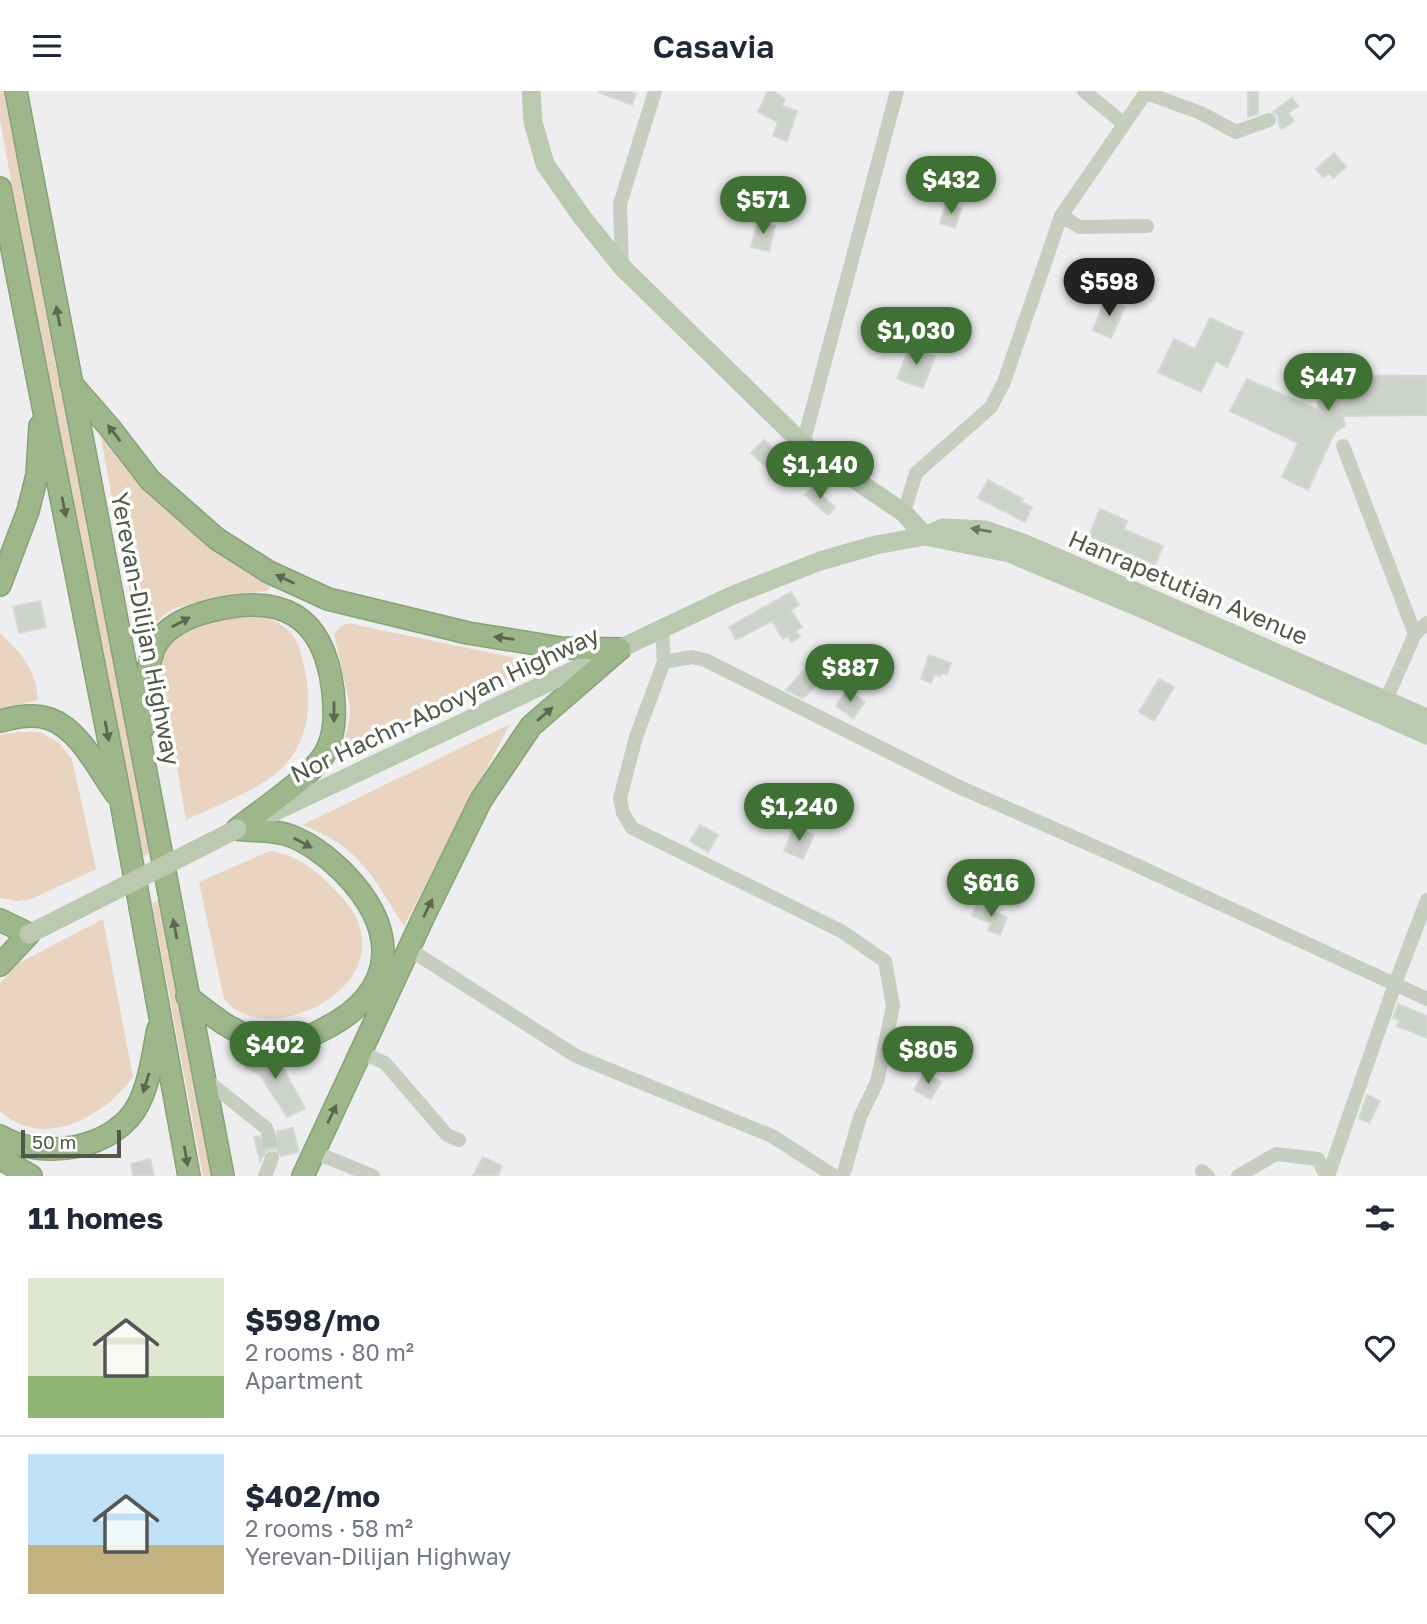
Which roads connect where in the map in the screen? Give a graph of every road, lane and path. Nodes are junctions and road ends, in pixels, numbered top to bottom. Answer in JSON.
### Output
{"nodes":[{"id":1,"x":16,"y":91,"type":"edge"},
{"id":2,"x":531,"y":91,"type":"edge"},
{"id":3,"x":655,"y":91,"type":"edge"},
{"id":4,"x":897,"y":91,"type":"edge"},
{"id":5,"x":1084,"y":91,"type":"edge"},
{"id":6,"x":1146,"y":92,"type":"edge"},
{"id":7,"x":1269,"y":120,"type":"dead end"},
{"id":8,"x":1124,"y":124,"type":"junction"},
{"id":9,"x":0,"y":188,"type":"edge"},
{"id":10,"x":1061,"y":216,"type":"junction"},
{"id":11,"x":1147,"y":226,"type":"dead end"},
{"id":12,"x":622,"y":267,"type":"junction"},
{"id":13,"x":71,"y":383,"type":"junction"},
{"id":14,"x":41,"y":392,"type":"junction"},
{"id":15,"x":803,"y":444,"type":"junction"},
{"id":16,"x":1343,"y":446,"type":"dead end"},
{"id":17,"x":904,"y":513,"type":"junction"},
{"id":18,"x":925,"y":537,"type":"junction"},
{"id":19,"x":0,"y":585,"type":"edge"},
{"id":20,"x":1427,"y":624,"type":"edge"},
{"id":21,"x":662,"y":629,"type":"junction"},
{"id":22,"x":1415,"y":634,"type":"junction"},
{"id":23,"x":620,"y":649,"type":"junction"},
{"id":24,"x":664,"y":662,"type":"junction"},
{"id":25,"x":1386,"y":700,"type":"junction"},
{"id":26,"x":1427,"y":718,"type":"edge"},
{"id":27,"x":0,"y":721,"type":"edge"},
{"id":28,"x":1427,"y":734,"type":"edge"},
{"id":29,"x":141,"y":750,"type":"junction"},
{"id":30,"x":121,"y":802,"type":"junction"},
{"id":31,"x":237,"y":829,"type":"junction"},
{"id":32,"x":1427,"y":900,"type":"edge"},
{"id":33,"x":0,"y":920,"type":"edge"},
{"id":34,"x":29,"y":934,"type":"junction"},
{"id":35,"x":409,"y":949,"type":"junction"},
{"id":36,"x":0,"y":951,"type":"edge"},
{"id":37,"x":0,"y":965,"type":"edge"},
{"id":38,"x":1395,"y":984,"type":"junction"},
{"id":39,"x":187,"y":996,"type":"junction"},
{"id":40,"x":1427,"y":999,"type":"edge"},
{"id":41,"x":161,"y":1017,"type":"junction"},
{"id":42,"x":361,"y":1052,"type":"junction"},
{"id":43,"x":205,"y":1079,"type":"junction"},
{"id":44,"x":268,"y":1133,"type":"tunnel mouth"},
{"id":45,"x":0,"y":1136,"type":"edge"},
{"id":46,"x":459,"y":1140,"type":"dead end"},
{"id":47,"x":314,"y":1152,"type":"junction"},
{"id":48,"x":0,"y":1158,"type":"edge"},
{"id":49,"x":272,"y":1158,"type":"tunnel mouth"},
{"id":50,"x":31,"y":1176,"type":"edge"},
{"id":51,"x":189,"y":1176,"type":"edge"},
{"id":52,"x":223,"y":1176,"type":"edge"},
{"id":53,"x":265,"y":1176,"type":"edge"},
{"id":54,"x":303,"y":1176,"type":"edge"},
{"id":55,"x":373,"y":1176,"type":"edge"},
{"id":56,"x":834,"y":1176,"type":"edge"},
{"id":57,"x":844,"y":1176,"type":"edge"},
{"id":58,"x":1238,"y":1176,"type":"edge"},
{"id":59,"x":1327,"y":1176,"type":"edge"}],
"edges":[{"from":13,"to":1,"type":"highway","name":"Yerevan-Dilijan Highway","one_way":true},
{"from":2,"to":12,"type":"main road"},
{"from":3,"to":12,"type":"street"},
{"from":4,"to":15,"type":"street"},
{"from":5,"to":8,"type":"street"},
{"from":6,"to":7,"type":"street"},
{"from":6,"to":8,"type":"street"},
{"from":8,"to":10,"type":"street"},
{"from":9,"to":14,"type":"highway"},
{"from":10,"to":11,"type":"street"},
{"from":10,"to":17,"type":"street"},
{"from":12,"to":15,"type":"main road"},
{"from":23,"to":13,"type":"highway","one_way":true},
{"from":13,"to":29,"type":"highway","name":"Yerevan-Dilijan Highway"},
{"from":14,"to":19,"type":"highway"},
{"from":14,"to":30,"type":"highway","one_way":true},
{"from":15,"to":17,"type":"main road"},
{"from":16,"to":22,"type":"street"},
{"from":17,"to":18,"type":"main road"},
{"from":18,"to":21,"type":"main road","name":"Nor Hachn-Abovyan Highway"},
{"from":25,"to":18,"type":"main road","name":"Hanrapetutian Avenue","one_way":true},
{"from":18,"to":28,"type":"main road"},
{"from":20,"to":22,"type":"street"},
{"from":21,"to":23,"type":"main road","name":"Nor Hachn-Abovyan Highway"},
{"from":21,"to":24,"type":"street"},
{"from":22,"to":25,"type":"street"},
{"from":23,"to":31,"type":"main road","name":"Nor Hachn-Abovyan Highway"},
{"from":35,"to":23,"type":"highway","one_way":true},
{"from":24,"to":38,"type":"street"},
{"from":24,"to":57,"type":"street"},
{"from":25,"to":26,"type":"main road","name":"Hanrapetutian Avenue"},
{"from":27,"to":30,"type":"highway"},
{"from":29,"to":31,"type":"highway","one_way":true},
{"from":39,"to":29,"type":"highway","name":"Yerevan-Dilijan Highway","one_way":true},
{"from":30,"to":41,"type":"highway"},
{"from":31,"to":34,"type":"main road","name":"Nor Hachn-Abovyan Highway","bridge":true},
{"from":31,"to":39,"type":"highway","one_way":true},
{"from":32,"to":38,"type":"street"},
{"from":33,"to":34,"type":"highway"},
{"from":34,"to":36,"type":"main road","name":"Nor Hachn-Abovyan Highway"},
{"from":34,"to":37,"type":"highway"},
{"from":35,"to":42,"type":"highway"},
{"from":35,"to":56,"type":"street"},
{"from":38,"to":40,"type":"street"},
{"from":38,"to":59,"type":"street"},
{"from":39,"to":43,"type":"highway","name":"Yerevan-Dilijan Highway"},
{"from":41,"to":45,"type":"highway","one_way":true},
{"from":41,"to":51,"type":"highway","one_way":true},
{"from":42,"to":46,"type":"street"},
{"from":47,"to":42,"type":"highway","one_way":true},
{"from":43,"to":44,"type":"street"},
{"from":43,"to":52,"type":"highway","name":"Yerevan-Dilijan Highway"},
{"from":47,"to":54,"type":"highway"},
{"from":47,"to":55,"type":"street"},
{"from":48,"to":50,"type":"highway"},
{"from":49,"to":53,"type":"street"},
{"from":58,"to":59,"type":"street"}]}
